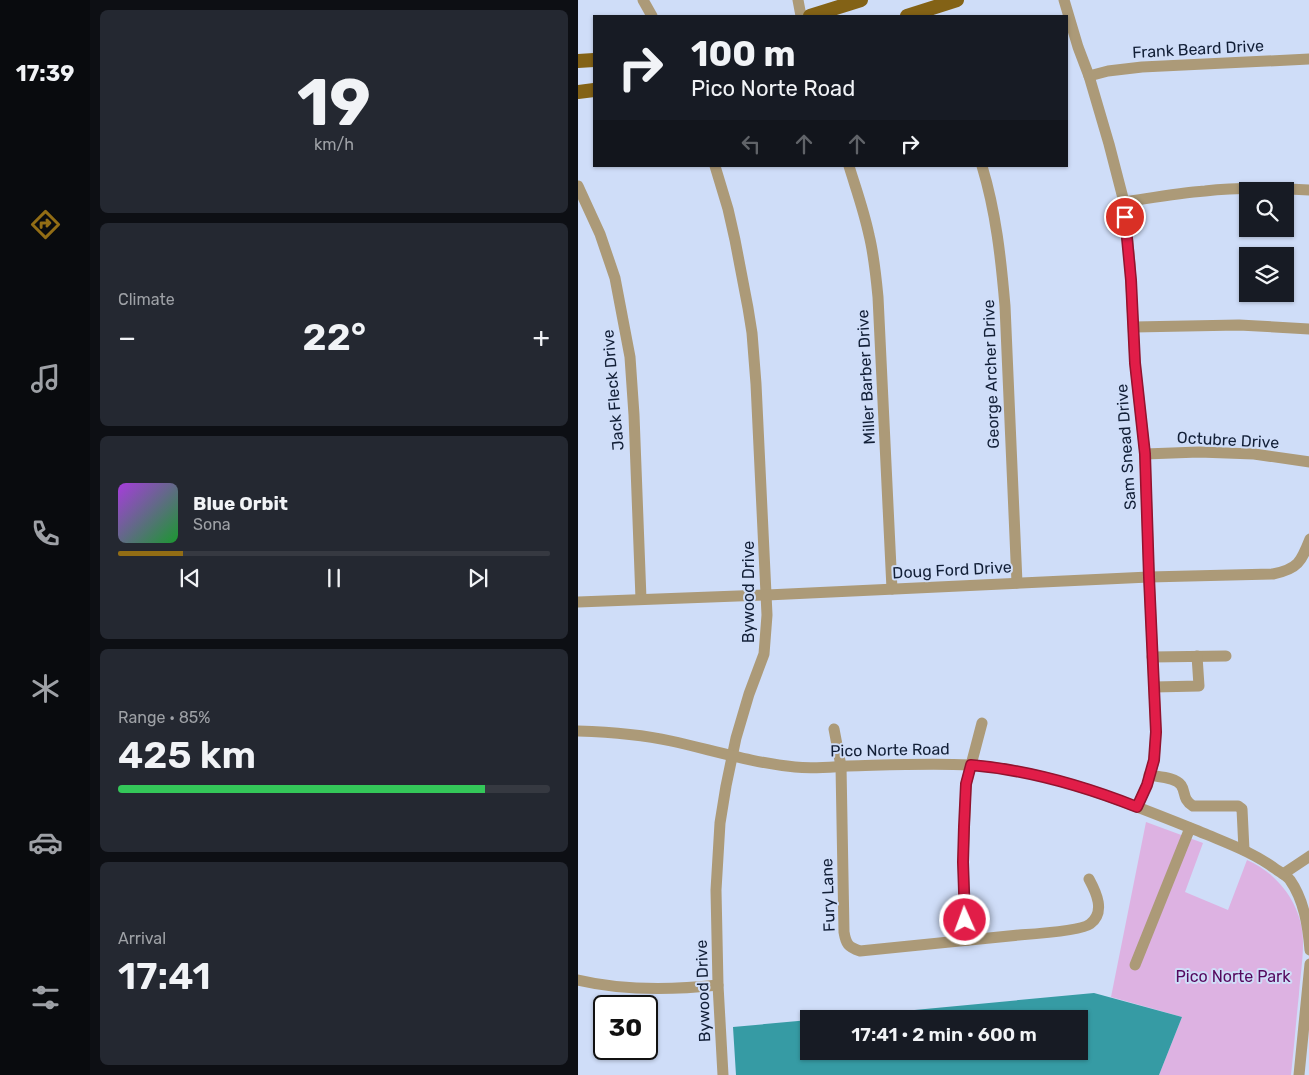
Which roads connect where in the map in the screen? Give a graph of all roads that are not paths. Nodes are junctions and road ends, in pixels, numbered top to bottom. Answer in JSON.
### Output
{"nodes":[{"id":1,"x":643,"y":0,"type":"edge"},
{"id":2,"x":798,"y":0,"type":"edge"},
{"id":3,"x":861,"y":0,"type":"edge"},
{"id":4,"x":957,"y":0,"type":"edge"},
{"id":5,"x":1064,"y":0,"type":"edge"},
{"id":6,"x":934,"y":12,"type":"edge"},
{"id":7,"x":651,"y":15,"type":"edge"},
{"id":8,"x":801,"y":15,"type":"edge"},
{"id":9,"x":813,"y":15,"type":"edge"},
{"id":10,"x":913,"y":15,"type":"edge"},
{"id":11,"x":1310,"y":59,"type":"edge"},
{"id":12,"x":593,"y":60,"type":"edge"},
{"id":13,"x":578,"y":61,"type":"edge"},
{"id":14,"x":1089,"y":76,"type":"junction"},
{"id":15,"x":593,"y":90,"type":"edge"},
{"id":16,"x":578,"y":92,"type":"edge"},
{"id":17,"x":715,"y":167,"type":"edge"},
{"id":18,"x":849,"y":167,"type":"edge"},
{"id":19,"x":982,"y":167,"type":"edge"},
{"id":20,"x":578,"y":186,"type":"edge"},
{"id":21,"x":1310,"y":190,"type":"edge"},
{"id":22,"x":1124,"y":202,"type":"junction"},
{"id":23,"x":1134,"y":327,"type":"junction"},
{"id":24,"x":1310,"y":329,"type":"edge"},
{"id":25,"x":1145,"y":454,"type":"junction"},
{"id":26,"x":1310,"y":462,"type":"edge"},
{"id":27,"x":1310,"y":539,"type":"edge"},
{"id":28,"x":1149,"y":577,"type":"junction"},
{"id":29,"x":1017,"y":583,"type":"junction"},
{"id":30,"x":892,"y":589,"type":"junction"},
{"id":31,"x":766,"y":595,"type":"junction"},
{"id":32,"x":641,"y":599,"type":"junction"},
{"id":33,"x":578,"y":602,"type":"edge"},
{"id":34,"x":1197,"y":656,"type":"junction"},
{"id":35,"x":1226,"y":656,"type":"dead end"},
{"id":36,"x":1152,"y":657,"type":"junction"},
{"id":37,"x":1154,"y":687,"type":"junction"},
{"id":38,"x":982,"y":724,"type":"dead end"},
{"id":39,"x":834,"y":729,"type":"dead end"},
{"id":40,"x":578,"y":732,"type":"edge"},
{"id":41,"x":733,"y":756,"type":"junction"},
{"id":42,"x":971,"y":765,"type":"junction"},
{"id":43,"x":841,"y":766,"type":"junction"},
{"id":44,"x":1149,"y":775,"type":"junction"},
{"id":45,"x":1137,"y":807,"type":"junction"},
{"id":46,"x":1190,"y":828,"type":"junction"},
{"id":47,"x":1244,"y":850,"type":"junction"},
{"id":48,"x":1310,"y":856,"type":"edge"},
{"id":49,"x":1283,"y":874,"type":"junction"},
{"id":50,"x":1089,"y":879,"type":"dead end"},
{"id":51,"x":1305,"y":896,"type":"edge"},
{"id":52,"x":968,"y":940,"type":"junction"},
{"id":53,"x":1310,"y":950,"type":"edge"},
{"id":54,"x":1310,"y":964,"type":"edge"},
{"id":55,"x":1135,"y":965,"type":"dead end"},
{"id":56,"x":578,"y":980,"type":"edge"},
{"id":57,"x":718,"y":985,"type":"junction"},
{"id":58,"x":1308,"y":1010,"type":"edge"},
{"id":59,"x":723,"y":1075,"type":"edge"},
{"id":60,"x":1299,"y":1075,"type":"edge"}],
"edges":[{"from":1,"to":7,"type":"street"},
{"from":2,"to":8,"type":"street"},
{"from":3,"to":9,"type":"main road"},
{"from":4,"to":6,"type":"main road"},
{"from":5,"to":14,"type":"street","name":"Sam Snead Drive"},
{"from":6,"to":10,"type":"main road"},
{"from":11,"to":14,"type":"street","name":"Frank Beard Drive"},
{"from":12,"to":13,"type":"main road"},
{"from":14,"to":22,"type":"street","name":"Sam Snead Drive"},
{"from":15,"to":16,"type":"main road"},
{"from":17,"to":31,"type":"street","name":"Bywood Drive"},
{"from":18,"to":30,"type":"street","name":"Miller Barber Drive"},
{"from":19,"to":29,"type":"street","name":"George Archer Drive"},
{"from":20,"to":32,"type":"street","name":"Jack Fleck Drive"},
{"from":21,"to":22,"type":"street"},
{"from":22,"to":23,"type":"street","name":"Sam Snead Drive"},
{"from":23,"to":24,"type":"street"},
{"from":23,"to":25,"type":"street","name":"Sam Snead Drive"},
{"from":25,"to":26,"type":"street","name":"Octubre Drive"},
{"from":25,"to":28,"type":"street","name":"Sam Snead Drive"},
{"from":27,"to":28,"type":"street","name":"Doug Ford Drive"},
{"from":28,"to":29,"type":"street","name":"Doug Ford Drive"},
{"from":28,"to":36,"type":"street","name":"Sam Snead Drive"},
{"from":29,"to":30,"type":"street","name":"Doug Ford Drive"},
{"from":30,"to":31,"type":"street","name":"Doug Ford Drive"},
{"from":31,"to":32,"type":"street","name":"Doug Ford Drive"},
{"from":31,"to":41,"type":"street","name":"Bywood Drive"},
{"from":32,"to":33,"type":"street","name":"Doug Ford Drive"},
{"from":34,"to":35,"type":"street"},
{"from":34,"to":36,"type":"street"},
{"from":34,"to":37,"type":"street"},
{"from":36,"to":37,"type":"street","name":"Sam Snead Drive"},
{"from":37,"to":44,"type":"street","name":"Sam Snead Drive"},
{"from":38,"to":42,"type":"street"},
{"from":39,"to":43,"type":"street","name":"Fury Lane"},
{"from":40,"to":41,"type":"street","name":"Pico Norte Road"},
{"from":41,"to":43,"type":"street","name":"Pico Norte Road"},
{"from":41,"to":57,"type":"street","name":"Bywood Drive"},
{"from":42,"to":43,"type":"street","name":"Pico Norte Road"},
{"from":42,"to":45,"type":"street","name":"Pico Norte Road"},
{"from":42,"to":52,"type":"street"},
{"from":43,"to":52,"type":"street","name":"Fury Lane"},
{"from":44,"to":45,"type":"street","name":"Sam Snead Drive"},
{"from":44,"to":47,"type":"street"},
{"from":45,"to":46,"type":"street","name":"Pico Norte Road"},
{"from":46,"to":47,"type":"street","name":"Pico Norte Road"},
{"from":46,"to":55,"type":"street"},
{"from":47,"to":49,"type":"street","name":"Pico Norte Road"},
{"from":48,"to":49,"type":"street"},
{"from":49,"to":51,"type":"street","name":"Pico Norte Road"},
{"from":50,"to":52,"type":"street","name":"Fury Lane"},
{"from":51,"to":53,"type":"street","name":"Pico Norte Road"},
{"from":54,"to":58,"type":"street"},
{"from":56,"to":57,"type":"street"},
{"from":57,"to":59,"type":"street","name":"Bywood Drive"},
{"from":58,"to":60,"type":"street"}]}
